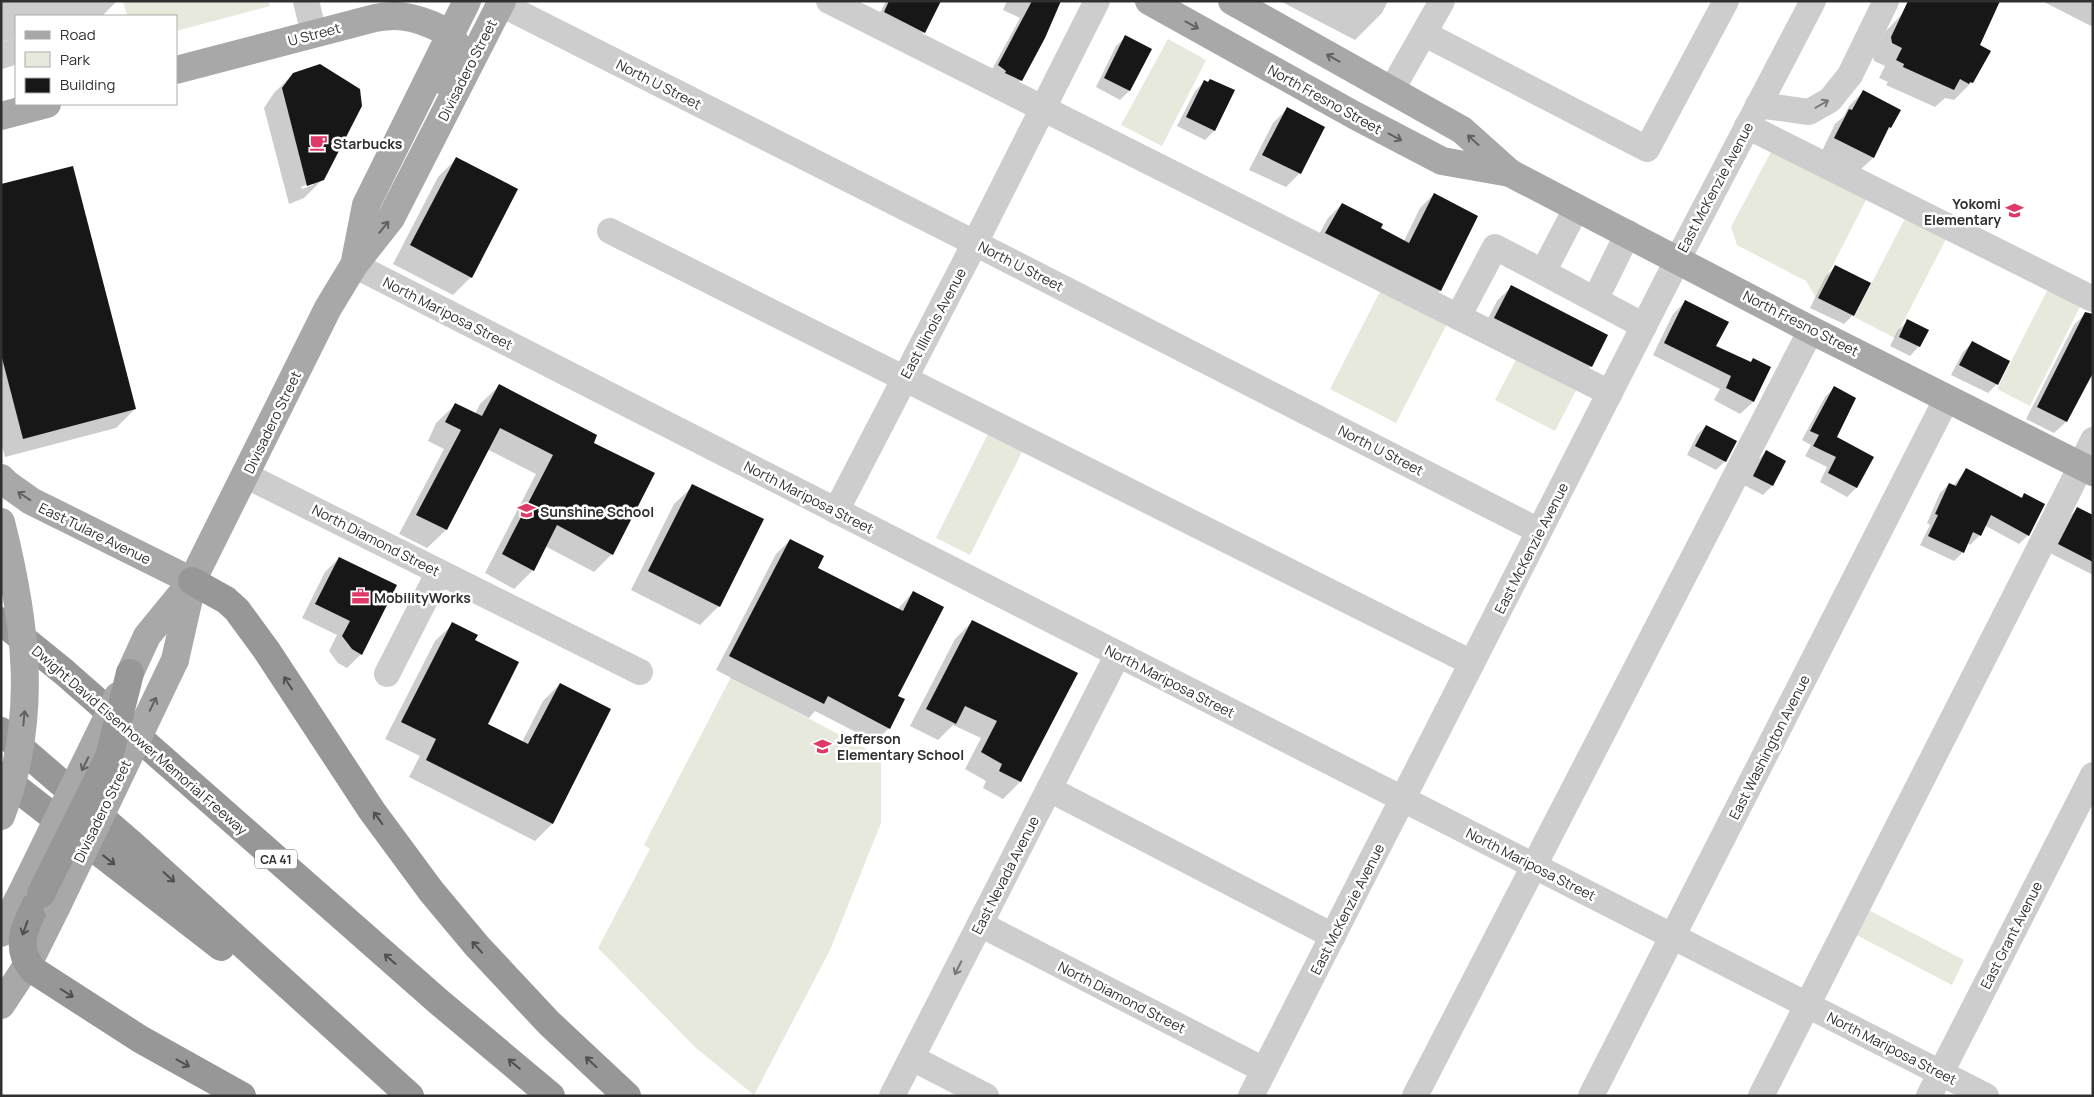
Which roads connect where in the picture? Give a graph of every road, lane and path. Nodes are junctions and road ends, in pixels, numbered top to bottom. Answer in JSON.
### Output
{"nodes":[{"id":1,"x":306,"y":1,"type":"edge"},
{"id":2,"x":467,"y":1,"type":"edge"},
{"id":3,"x":829,"y":1,"type":"edge"},
{"id":4,"x":1097,"y":1,"type":"edge"},
{"id":5,"x":1149,"y":1,"type":"edge"},
{"id":6,"x":1232,"y":1,"type":"edge"},
{"id":7,"x":1726,"y":1,"type":"edge"},
{"id":8,"x":1812,"y":1,"type":"edge"},
{"id":9,"x":1886,"y":1,"type":"edge"},
{"id":10,"x":500,"y":2,"type":"edge"},
{"id":11,"x":1429,"y":14,"type":"edge"},
{"id":12,"x":314,"y":34,"type":"junction"},
{"id":13,"x":450,"y":35,"type":"junction"},
{"id":14,"x":15,"y":50,"type":"edge"},
{"id":15,"x":1,"y":56,"type":"edge"},
{"id":16,"x":178,"y":69,"type":"edge"},
{"id":17,"x":1391,"y":90,"type":"junction"},
{"id":18,"x":43,"y":105,"type":"edge"},
{"id":19,"x":1043,"y":108,"type":"junction"},
{"id":20,"x":1,"y":116,"type":"edge"},
{"id":21,"x":1753,"y":116,"type":"junction"},
{"id":22,"x":1510,"y":173,"type":"junction"},
{"id":23,"x":407,"y":185,"type":"junction"},
{"id":24,"x":1577,"y":207,"type":"junction"},
{"id":25,"x":610,"y":230,"type":"dead end"},
{"id":26,"x":1628,"y":233,"type":"junction"},
{"id":27,"x":975,"y":243,"type":"junction"},
{"id":28,"x":1678,"y":259,"type":"junction"},
{"id":29,"x":354,"y":265,"type":"junction"},
{"id":30,"x":1543,"y":272,"type":"junction"},
{"id":31,"x":1596,"y":298,"type":"junction"},
{"id":32,"x":2093,"y":299,"type":"edge"},
{"id":33,"x":1458,"y":317,"type":"junction"},
{"id":34,"x":1644,"y":326,"type":"junction"},
{"id":35,"x":1811,"y":330,"type":"junction"},
{"id":36,"x":904,"y":378,"type":"junction"},
{"id":37,"x":1610,"y":392,"type":"junction"},
{"id":38,"x":1947,"y":398,"type":"junction"},
{"id":39,"x":2093,"y":440,"type":"edge"},
{"id":40,"x":2086,"y":469,"type":"edge"},
{"id":41,"x":246,"y":475,"type":"junction"},
{"id":42,"x":1,"y":478,"type":"edge"},
{"id":43,"x":836,"y":511,"type":"junction"},
{"id":44,"x":1,"y":522,"type":"edge"},
{"id":45,"x":1539,"y":531,"type":"junction"},
{"id":46,"x":439,"y":572,"type":"junction"},
{"id":47,"x":192,"y":581,"type":"junction"},
{"id":48,"x":1,"y":621,"type":"edge"},
{"id":49,"x":1118,"y":654,"type":"junction"},
{"id":50,"x":1472,"y":663,"type":"junction"},
{"id":51,"x":130,"y":672,"type":"joint"},
{"id":52,"x":640,"y":672,"type":"dead end"},
{"id":53,"x":387,"y":674,"type":"dead end"},
{"id":54,"x":1,"y":731,"type":"edge"},
{"id":55,"x":2093,"y":775,"type":"edge"},
{"id":56,"x":1,"y":776,"type":"edge"},
{"id":57,"x":1049,"y":789,"type":"junction"},
{"id":58,"x":1402,"y":799,"type":"junction"},
{"id":59,"x":1,"y":816,"type":"edge"},
{"id":60,"x":1534,"y":866,"type":"junction"},
{"id":61,"x":42,"y":894,"type":"junction"},
{"id":62,"x":980,"y":924,"type":"junction"},
{"id":63,"x":1,"y":933,"type":"edge"},
{"id":64,"x":1333,"y":936,"type":"junction"},
{"id":65,"x":1672,"y":936,"type":"junction"},
{"id":66,"x":28,"y":964,"type":"junction"},
{"id":67,"x":1,"y":1005,"type":"edge"},
{"id":68,"x":1807,"y":1005,"type":"junction"},
{"id":69,"x":912,"y":1058,"type":"junction"},
{"id":70,"x":378,"y":1069,"type":"junction"},
{"id":71,"x":1264,"y":1070,"type":"junction"},
{"id":72,"x":1940,"y":1072,"type":"junction"},
{"id":73,"x":242,"y":1096,"type":"edge"},
{"id":74,"x":410,"y":1096,"type":"edge"},
{"id":75,"x":551,"y":1096,"type":"edge"},
{"id":76,"x":627,"y":1096,"type":"edge"},
{"id":77,"x":892,"y":1096,"type":"edge"},
{"id":78,"x":986,"y":1096,"type":"edge"},
{"id":79,"x":1251,"y":1096,"type":"edge"},
{"id":80,"x":1415,"y":1096,"type":"edge"},
{"id":81,"x":1591,"y":1096,"type":"edge"},
{"id":82,"x":1761,"y":1096,"type":"edge"},
{"id":83,"x":1928,"y":1096,"type":"edge"},
{"id":84,"x":1986,"y":1096,"type":"edge"}],
"edges":[{"from":1,"to":12,"type":"street"},
{"from":2,"to":13,"type":"main road","name":"Divisadero Street"},
{"from":3,"to":19,"type":"street"},
{"from":4,"to":19,"type":"street","name":"East Illinois Avenue"},
{"from":5,"to":22,"type":"main road","name":"North Fresno Street","one_way":true},
{"from":17,"to":6,"type":"main road","name":"North Fresno Street","one_way":true},
{"from":7,"to":11,"type":"street"},
{"from":8,"to":21,"type":"street","name":"East McKenzie Avenue"},
{"from":21,"to":9,"type":"street","one_way":true},
{"from":10,"to":23,"type":"main road","name":"Divisadero Street"},
{"from":10,"to":27,"type":"street","name":"North U Street"},
{"from":11,"to":17,"type":"street"},
{"from":12,"to":13,"type":"main road","name":"U Street"},
{"from":12,"to":16,"type":"main road","name":"U Street"},
{"from":13,"to":23,"type":"main road"},
{"from":13,"to":29,"type":"main road","name":"Divisadero Street"},
{"from":14,"to":15,"type":"street"},
{"from":22,"to":17,"type":"main road","name":"North Fresno Street","one_way":true},
{"from":18,"to":20,"type":"main road"},
{"from":19,"to":27,"type":"street","name":"East Illinois Avenue"},
{"from":19,"to":33,"type":"street"},
{"from":21,"to":28,"type":"street","name":"East McKenzie Avenue"},
{"from":21,"to":32,"type":"street"},
{"from":22,"to":24,"type":"main road","name":"North Fresno Street"},
{"from":29,"to":23,"type":"main road","name":"Divisadero Street","one_way":true},
{"from":24,"to":26,"type":"main road","name":"North Fresno Street"},
{"from":24,"to":30,"type":"street"},
{"from":25,"to":36,"type":"street"},
{"from":26,"to":28,"type":"main road","name":"North Fresno Street"},
{"from":26,"to":31,"type":"street"},
{"from":27,"to":36,"type":"street","name":"East Illinois Avenue"},
{"from":27,"to":45,"type":"street","name":"North U Street"},
{"from":28,"to":34,"type":"street","name":"East McKenzie Avenue"},
{"from":28,"to":35,"type":"main road","name":"North Fresno Street"},
{"from":29,"to":41,"type":"main road","name":"Divisadero Street"},
{"from":29,"to":43,"type":"street","name":"North Mariposa Street"},
{"from":30,"to":31,"type":"street"},
{"from":30,"to":33,"type":"street"},
{"from":31,"to":34,"type":"street"},
{"from":33,"to":37,"type":"street"},
{"from":34,"to":37,"type":"street","name":"East McKenzie Avenue"},
{"from":35,"to":38,"type":"main road","name":"North Fresno Street"},
{"from":35,"to":60,"type":"street"},
{"from":36,"to":43,"type":"street","name":"East Illinois Avenue"},
{"from":36,"to":50,"type":"street"},
{"from":37,"to":45,"type":"street","name":"East McKenzie Avenue"},
{"from":38,"to":40,"type":"main road","name":"North Fresno Street"},
{"from":38,"to":65,"type":"street","name":"East Washington Avenue"},
{"from":39,"to":40,"type":"street"},
{"from":40,"to":68,"type":"street"},
{"from":41,"to":46,"type":"street","name":"North Diamond Street"},
{"from":41,"to":47,"type":"main road","name":"Divisadero Street"},
{"from":47,"to":42,"type":"main road","name":"East Tulare Avenue","one_way":true},
{"from":43,"to":49,"type":"street","name":"North Mariposa Street"},
{"from":59,"to":44,"type":"main road","one_way":true,"bridge":true},
{"from":45,"to":50,"type":"street","name":"East McKenzie Avenue"},
{"from":46,"to":52,"type":"street","name":"North Diamond Street"},
{"from":46,"to":53,"type":"street"},
{"from":47,"to":51,"type":"main road","name":"Divisadero Street"},
{"from":61,"to":47,"type":"main road","name":"Divisadero Street","one_way":true,"bridge":true},
{"from":76,"to":47,"type":"highway","one_way":true},
{"from":75,"to":48,"type":"highway","name":"Dwight David Eisenhower Memorial Freeway","number":"CA 41","one_way":true},
{"from":49,"to":57,"type":"street","name":"East Nevada Avenue"},
{"from":49,"to":58,"type":"street","name":"North Mariposa Street"},
{"from":50,"to":58,"type":"street","name":"East McKenzie Avenue"},
{"from":51,"to":61,"type":"highway","one_way":true,"bridge":true},
{"from":54,"to":70,"type":"highway","one_way":true},
{"from":55,"to":72,"type":"street","name":"East Grant Avenue"},
{"from":56,"to":70,"type":"highway","one_way":true},
{"from":57,"to":62,"type":"street","name":"East Nevada Avenue"},
{"from":57,"to":64,"type":"street"},
{"from":58,"to":60,"type":"street","name":"North Mariposa Street"},
{"from":58,"to":64,"type":"street","name":"East McKenzie Avenue"},
{"from":60,"to":65,"type":"street","name":"North Mariposa Street"},
{"from":60,"to":80,"type":"street"},
{"from":61,"to":63,"type":"main road","name":"Divisadero Street"},
{"from":61,"to":66,"type":"highway"},
{"from":62,"to":69,"type":"street","name":"East Nevada Avenue","one_way":true},
{"from":62,"to":71,"type":"street","name":"North Diamond Street"},
{"from":64,"to":71,"type":"street","name":"East McKenzie Avenue"},
{"from":65,"to":68,"type":"street","name":"North Mariposa Street"},
{"from":65,"to":81,"type":"street","name":"East Washington Avenue"},
{"from":66,"to":67,"type":"main road"},
{"from":66,"to":73,"type":"highway","one_way":true},
{"from":68,"to":72,"type":"street","name":"North Mariposa Street"},
{"from":68,"to":82,"type":"street"},
{"from":69,"to":77,"type":"street","name":"East Nevada Avenue"},
{"from":69,"to":78,"type":"street"},
{"from":70,"to":74,"type":"highway"},
{"from":71,"to":79,"type":"street","name":"East McKenzie Avenue"},
{"from":72,"to":83,"type":"street","name":"East Grant Avenue"},
{"from":72,"to":84,"type":"street","name":"North Mariposa Street"}]}
